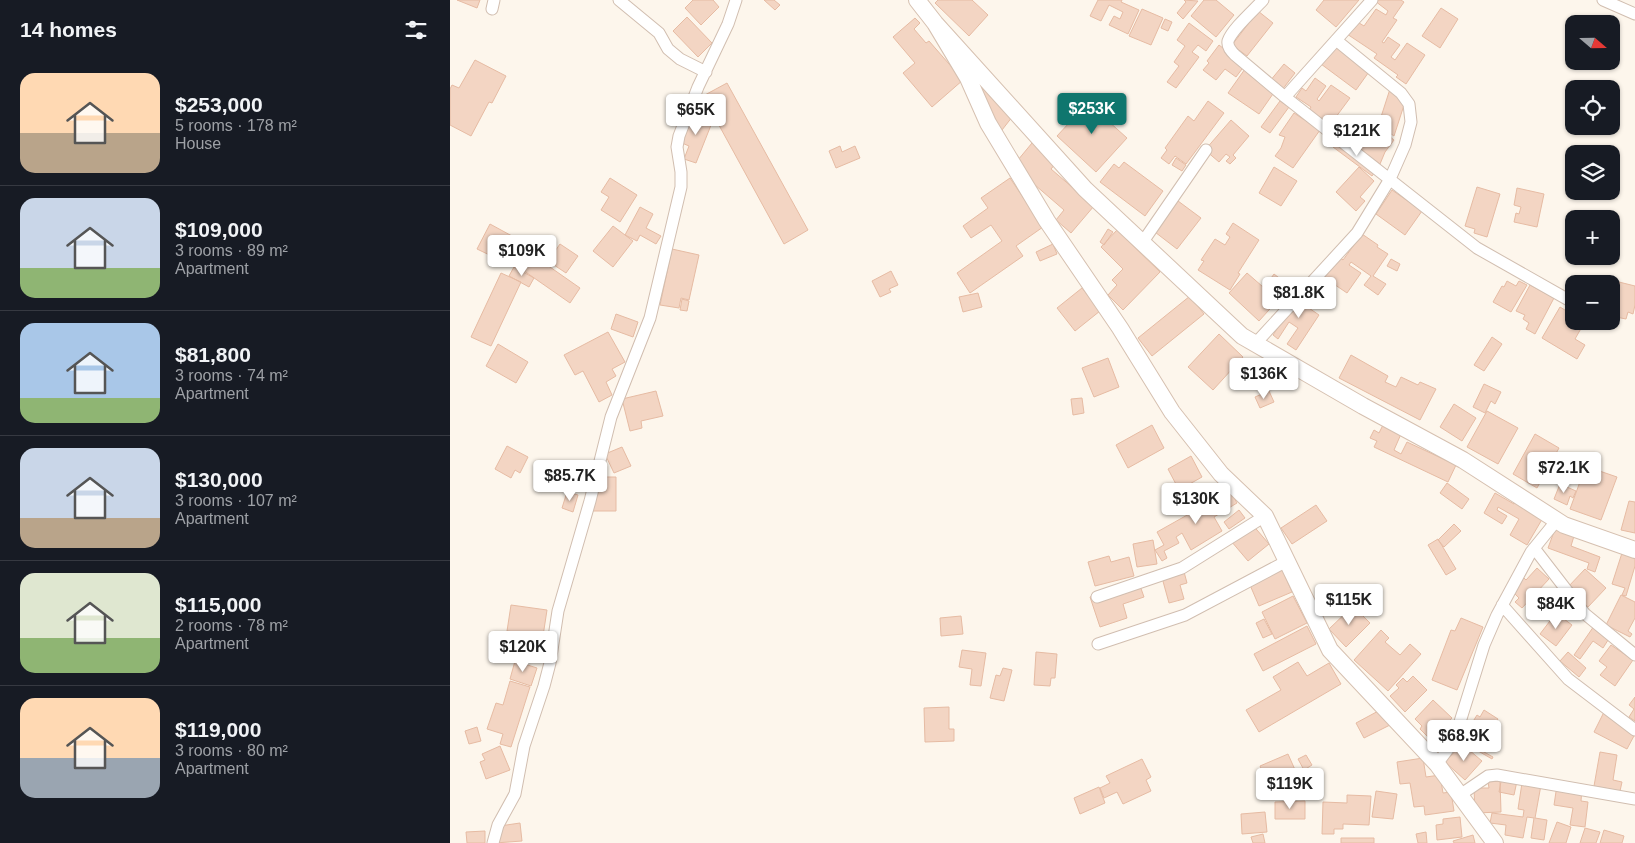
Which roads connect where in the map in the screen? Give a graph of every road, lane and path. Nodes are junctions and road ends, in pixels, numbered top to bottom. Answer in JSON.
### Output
{"nodes":[{"id":1,"x":619,"y":0,"type":"edge"},
{"id":2,"x":736,"y":0,"type":"edge"},
{"id":3,"x":917,"y":0,"type":"edge"},
{"id":4,"x":1263,"y":0,"type":"edge"},
{"id":5,"x":1372,"y":0,"type":"edge"},
{"id":6,"x":1603,"y":0,"type":"edge"},
{"id":7,"x":1635,"y":14,"type":"edge"},
{"id":8,"x":935,"y":23,"type":"junction"},
{"id":9,"x":1336,"y":40,"type":"junction"},
{"id":10,"x":706,"y":72,"type":"junction"},
{"id":11,"x":1285,"y":97,"type":"junction"},
{"id":12,"x":1206,"y":150,"type":"dead end"},
{"id":13,"x":1390,"y":179,"type":"junction"},
{"id":14,"x":1142,"y":243,"type":"junction"},
{"id":15,"x":1565,"y":298,"type":"edge"},
{"id":16,"x":1255,"y":344,"type":"junction"},
{"id":17,"x":1265,"y":516,"type":"junction"},
{"id":18,"x":1557,"y":520,"type":"junction"},
{"id":19,"x":1534,"y":548,"type":"junction"},
{"id":20,"x":1635,"y":550,"type":"edge"},
{"id":21,"x":1287,"y":561,"type":"junction"},
{"id":22,"x":1098,"y":597,"type":"dead end"},
{"id":23,"x":1502,"y":605,"type":"junction"},
{"id":24,"x":1098,"y":644,"type":"dead end"},
{"id":25,"x":1635,"y":655,"type":"edge"},
{"id":26,"x":1635,"y":730,"type":"edge"},
{"id":27,"x":1437,"y":764,"type":"junction"},
{"id":28,"x":1460,"y":795,"type":"junction"},
{"id":29,"x":1635,"y":799,"type":"edge"},
{"id":30,"x":493,"y":843,"type":"edge"},
{"id":31,"x":1495,"y":843,"type":"edge"}],
"edges":[{"from":1,"to":10,"type":"street"},
{"from":2,"to":10,"type":"street"},
{"from":3,"to":8,"type":"main road"},
{"from":4,"to":11,"type":"street"},
{"from":5,"to":9,"type":"street"},
{"from":6,"to":7,"type":"street"},
{"from":8,"to":14,"type":"main road"},
{"from":8,"to":17,"type":"main road"},
{"from":9,"to":11,"type":"street"},
{"from":9,"to":13,"type":"street"},
{"from":10,"to":30,"type":"street"},
{"from":11,"to":13,"type":"street"},
{"from":12,"to":14,"type":"street"},
{"from":13,"to":15,"type":"street"},
{"from":13,"to":16,"type":"street"},
{"from":14,"to":16,"type":"main road"},
{"from":16,"to":18,"type":"main road"},
{"from":17,"to":21,"type":"main road"},
{"from":17,"to":22,"type":"street"},
{"from":18,"to":19,"type":"street"},
{"from":18,"to":20,"type":"main road"},
{"from":19,"to":23,"type":"street"},
{"from":19,"to":25,"type":"street"},
{"from":21,"to":24,"type":"street"},
{"from":21,"to":27,"type":"main road"},
{"from":23,"to":26,"type":"street"},
{"from":23,"to":27,"type":"street"},
{"from":27,"to":28,"type":"main road"},
{"from":28,"to":29,"type":"street"},
{"from":28,"to":31,"type":"main road"}]}
